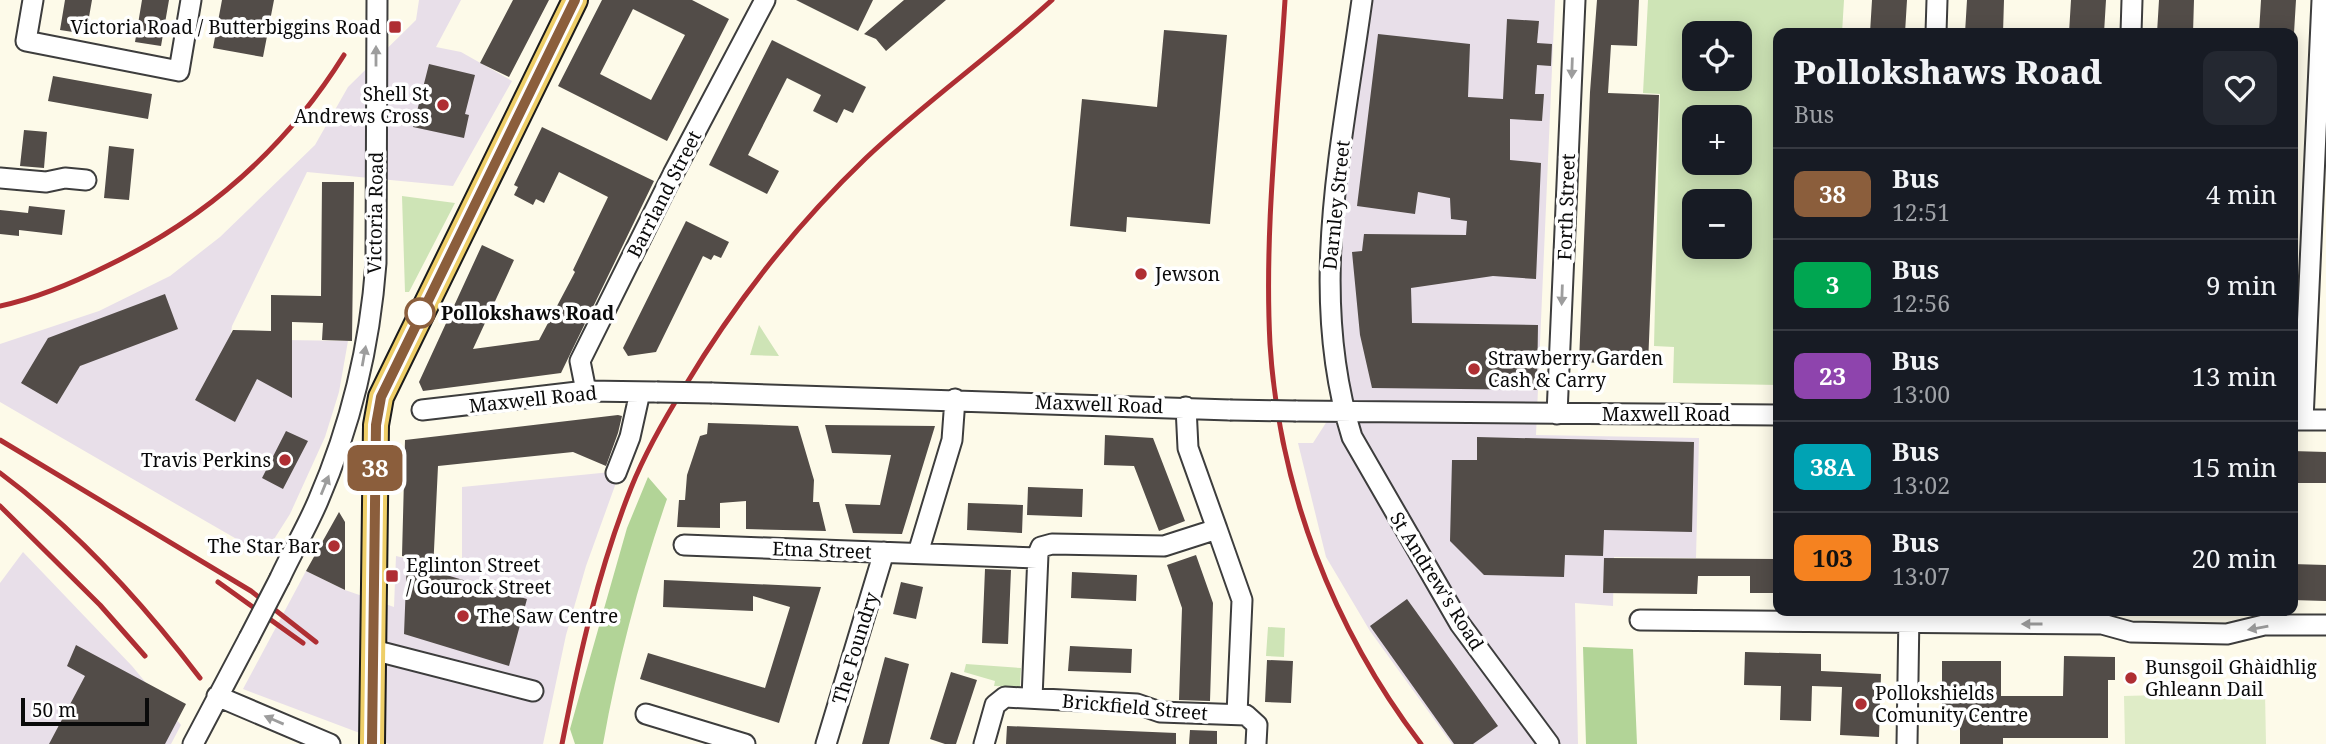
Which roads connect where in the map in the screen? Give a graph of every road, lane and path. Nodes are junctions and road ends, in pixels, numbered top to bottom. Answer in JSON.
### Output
{"nodes":[{"id":1,"x":33,"y":0,"type":"edge"},
{"id":2,"x":191,"y":0,"type":"edge"},
{"id":3,"x":377,"y":0,"type":"edge"},
{"id":4,"x":575,"y":0,"type":"edge"},
{"id":5,"x":1362,"y":0,"type":"edge"},
{"id":6,"x":1575,"y":0,"type":"edge"},
{"id":7,"x":1937,"y":0,"type":"edge"},
{"id":8,"x":2132,"y":0,"type":"edge"},
{"id":9,"x":2322,"y":0,"type":"edge"},
{"id":10,"x":758,"y":2,"type":"edge"},
{"id":11,"x":1936,"y":28,"type":"edge"},
{"id":12,"x":2131,"y":28,"type":"edge"},
{"id":13,"x":0,"y":178,"type":"edge"},
{"id":14,"x":86,"y":180,"type":"dead end"},
{"id":15,"x":586,"y":391,"type":"junction"},
{"id":16,"x":648,"y":392,"type":"junction"},
{"id":17,"x":955,"y":399,"type":"junction"},
{"id":18,"x":1186,"y":407,"type":"junction"},
{"id":19,"x":1343,"y":409,"type":"junction"},
{"id":20,"x":422,"y":410,"type":"dead end"},
{"id":21,"x":1557,"y":414,"type":"junction"},
{"id":22,"x":1773,"y":415,"type":"edge"},
{"id":23,"x":2298,"y":420,"type":"edge"},
{"id":24,"x":2326,"y":420,"type":"edge"},
{"id":25,"x":616,"y":473,"type":"dead end"},
{"id":26,"x":1217,"y":529,"type":"junction"},
{"id":27,"x":684,"y":545,"type":"dead end"},
{"id":28,"x":884,"y":552,"type":"junction"},
{"id":29,"x":918,"y":554,"type":"junction"},
{"id":30,"x":1037,"y":558,"type":"junction"},
{"id":31,"x":1909,"y":617,"type":"edge"},
{"id":32,"x":1640,"y":620,"type":"dead end"},
{"id":33,"x":2326,"y":625,"type":"edge"},
{"id":34,"x":373,"y":650,"type":"junction"},
{"id":35,"x":533,"y":691,"type":"dead end"},
{"id":36,"x":217,"y":696,"type":"junction"},
{"id":37,"x":1032,"y":698,"type":"junction"},
{"id":38,"x":646,"y":715,"type":"dead end"},
{"id":39,"x":1237,"y":715,"type":"junction"},
{"id":40,"x":193,"y":744,"type":"edge"},
{"id":41,"x":330,"y":744,"type":"edge"},
{"id":42,"x":372,"y":744,"type":"edge"},
{"id":43,"x":745,"y":744,"type":"edge"},
{"id":44,"x":826,"y":744,"type":"edge"},
{"id":45,"x":984,"y":744,"type":"edge"},
{"id":46,"x":1256,"y":744,"type":"edge"},
{"id":47,"x":1549,"y":744,"type":"edge"},
{"id":48,"x":1907,"y":744,"type":"edge"}],
"edges":[{"from":1,"to":2,"type":"street"},
{"from":36,"to":3,"type":"street","name":"Victoria Road","one_way":true,"bridge":true},
{"from":4,"to":34,"type":"main road"},
{"from":5,"to":19,"type":"street","name":"Darnley Street"},
{"from":6,"to":21,"type":"street","name":"Forth Street","one_way":true},
{"from":7,"to":11,"type":"street"},
{"from":8,"to":12,"type":"street"},
{"from":9,"to":23,"type":"street"},
{"from":10,"to":15,"type":"street","name":"Barrland Street"},
{"from":13,"to":14,"type":"street"},
{"from":15,"to":16,"type":"street","name":"Maxwell Road"},
{"from":15,"to":20,"type":"street","name":"Maxwell Road"},
{"from":16,"to":17,"type":"street","name":"Maxwell Road","bridge":true},
{"from":16,"to":25,"type":"street"},
{"from":17,"to":18,"type":"street","name":"Maxwell Road"},
{"from":17,"to":29,"type":"street"},
{"from":18,"to":19,"type":"street","name":"Maxwell Road","bridge":true},
{"from":18,"to":26,"type":"street"},
{"from":19,"to":21,"type":"street","name":"Maxwell Road"},
{"from":19,"to":47,"type":"street","name":"St Andrew's Road"},
{"from":21,"to":22,"type":"street","name":"Maxwell Road"},
{"from":23,"to":24,"type":"street"},
{"from":26,"to":30,"type":"street"},
{"from":26,"to":39,"type":"street"},
{"from":27,"to":28,"type":"street","name":"Etna Street"},
{"from":28,"to":29,"type":"street","name":"Etna Street"},
{"from":28,"to":44,"type":"street","name":"The Foundry"},
{"from":29,"to":30,"type":"street","name":"Etna Street"},
{"from":30,"to":37,"type":"street"},
{"from":31,"to":32,"type":"street"},
{"from":33,"to":31,"type":"street","one_way":true},
{"from":31,"to":48,"type":"street"},
{"from":34,"to":35,"type":"street"},
{"from":34,"to":42,"type":"main road"},
{"from":36,"to":40,"type":"street"},
{"from":41,"to":36,"type":"street","one_way":true},
{"from":37,"to":39,"type":"street","name":"Brickfield Street"},
{"from":37,"to":45,"type":"street","name":"Brickfield Street"},
{"from":38,"to":43,"type":"street"},
{"from":39,"to":46,"type":"street"}]}
